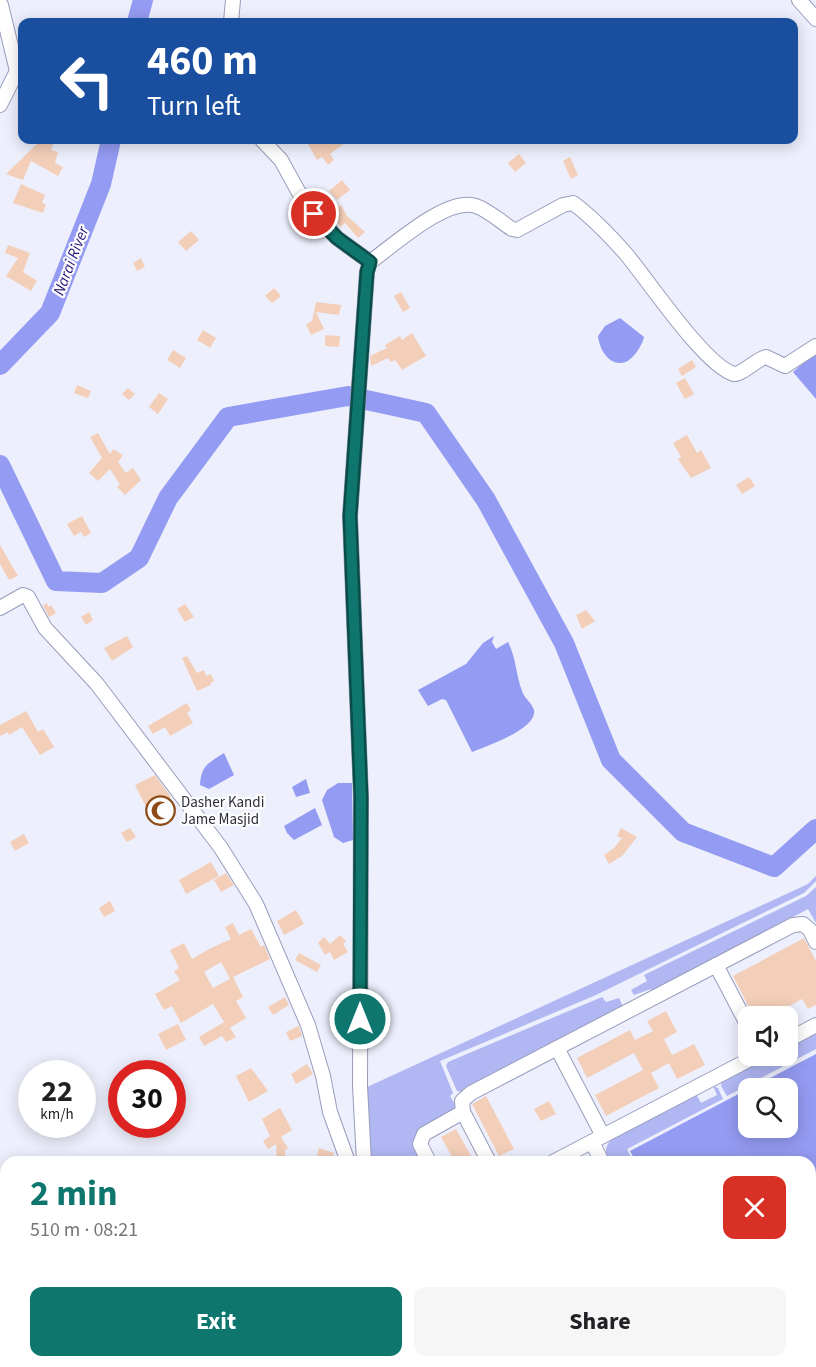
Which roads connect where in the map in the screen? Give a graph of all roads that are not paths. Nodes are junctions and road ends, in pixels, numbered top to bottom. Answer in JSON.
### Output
{"nodes":[{"id":1,"x":1,"y":0,"type":"edge"},
{"id":2,"x":232,"y":0,"type":"edge"},
{"id":3,"x":798,"y":0,"type":"edge"},
{"id":4,"x":0,"y":5,"type":"edge"},
{"id":5,"x":231,"y":18,"type":"edge"},
{"id":6,"x":816,"y":19,"type":"edge"},
{"id":7,"x":0,"y":105,"type":"edge"},
{"id":8,"x":266,"y":144,"type":"edge"},
{"id":9,"x":368,"y":267,"type":"junction"},
{"id":10,"x":816,"y":346,"type":"edge"},
{"id":11,"x":0,"y":608,"type":"edge"},
{"id":12,"x":816,"y":942,"type":"edge"},
{"id":13,"x":716,"y":965,"type":"junction"},
{"id":14,"x":738,"y":1007,"type":"edge"},
{"id":15,"x":816,"y":1025,"type":"edge"},
{"id":16,"x":798,"y":1035,"type":"edge"},
{"id":17,"x":557,"y":1048,"type":"junction"},
{"id":18,"x":738,"y":1065,"type":"edge"},
{"id":19,"x":463,"y":1113,"type":"junction"},
{"id":20,"x":598,"y":1139,"type":"junction"},
{"id":21,"x":346,"y":1156,"type":"edge"},
{"id":22,"x":364,"y":1156,"type":"edge"},
{"id":23,"x":426,"y":1156,"type":"edge"},
{"id":24,"x":486,"y":1156,"type":"edge"},
{"id":25,"x":565,"y":1156,"type":"edge"},
{"id":26,"x":601,"y":1156,"type":"edge"}],
"edges":[{"from":1,"to":4,"type":"street"},
{"from":2,"to":5,"type":"street"},
{"from":3,"to":6,"type":"street"},
{"from":4,"to":7,"type":"street"},
{"from":8,"to":9,"type":"street"},
{"from":9,"to":10,"type":"street"},
{"from":9,"to":22,"type":"street"},
{"from":11,"to":21,"type":"street"},
{"from":12,"to":13,"type":"street"},
{"from":13,"to":14,"type":"street"},
{"from":13,"to":17,"type":"street"},
{"from":15,"to":16,"type":"street"},
{"from":17,"to":19,"type":"street"},
{"from":17,"to":20,"type":"street"},
{"from":18,"to":20,"type":"street"},
{"from":19,"to":23,"type":"street"},
{"from":19,"to":24,"type":"street"},
{"from":20,"to":25,"type":"street"},
{"from":20,"to":26,"type":"street"}]}
